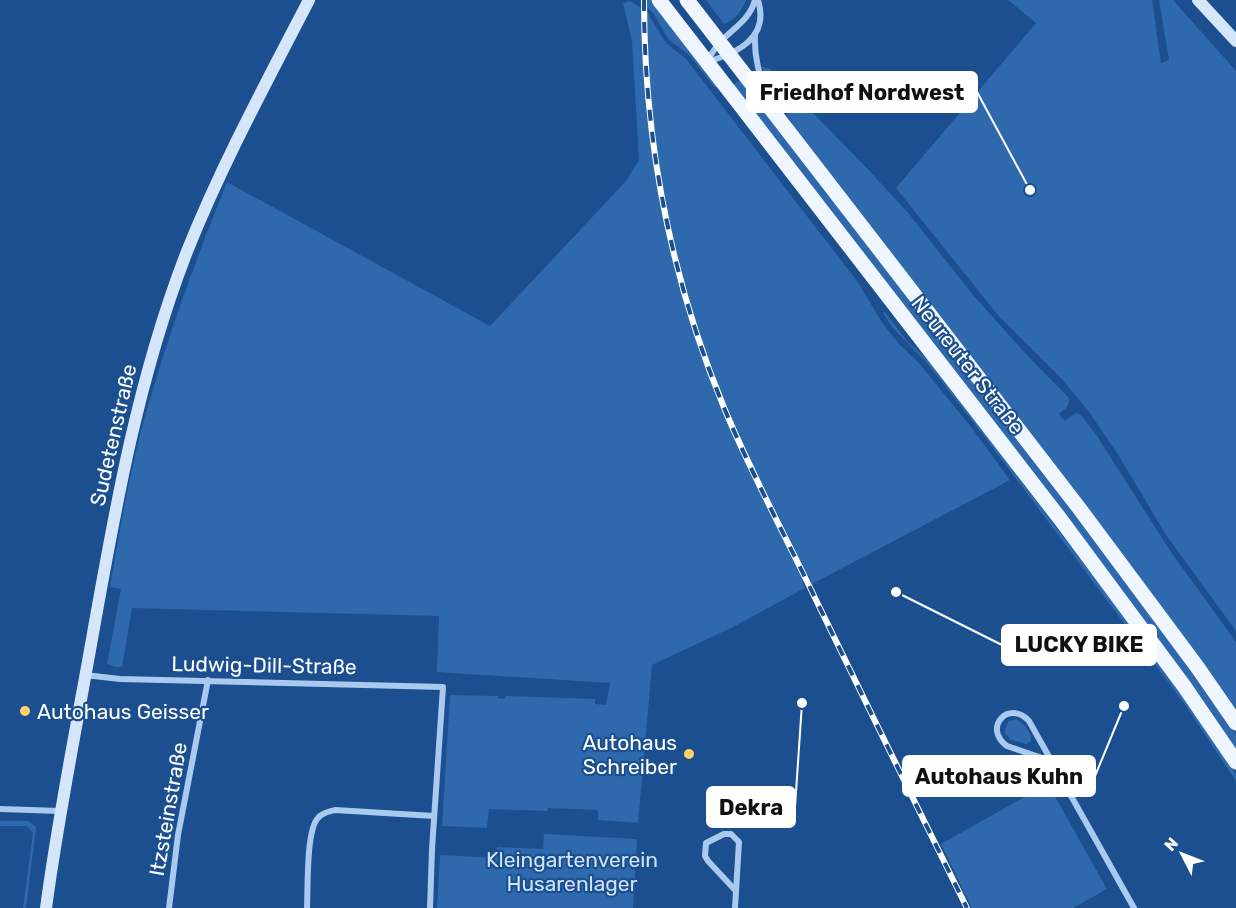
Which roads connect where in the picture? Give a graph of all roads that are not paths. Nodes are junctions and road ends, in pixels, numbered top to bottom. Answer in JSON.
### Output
{"nodes":[{"id":1,"x":309,"y":0,"type":"edge"},
{"id":2,"x":659,"y":0,"type":"edge"},
{"id":3,"x":687,"y":0,"type":"edge"},
{"id":4,"x":757,"y":0,"type":"edge"},
{"id":5,"x":1198,"y":0,"type":"edge"},
{"id":6,"x":755,"y":33,"type":"junction"},
{"id":7,"x":1236,"y":41,"type":"edge"},
{"id":8,"x":719,"y":43,"type":"junction"},
{"id":9,"x":730,"y":55,"type":"junction"},
{"id":10,"x":707,"y":62,"type":"junction"},
{"id":11,"x":775,"y":114,"type":"junction"},
{"id":12,"x":85,"y":675,"type":"junction"},
{"id":13,"x":208,"y":680,"type":"junction"},
{"id":14,"x":1236,"y":723,"type":"edge"},
{"id":15,"x":1051,"y":761,"type":"junction"},
{"id":16,"x":1236,"y":762,"type":"edge"},
{"id":17,"x":0,"y":809,"type":"edge"},
{"id":18,"x":60,"y":811,"type":"junction"},
{"id":19,"x":434,"y":816,"type":"junction"},
{"id":20,"x":736,"y":891,"type":"junction"},
{"id":21,"x":46,"y":908,"type":"edge"},
{"id":22,"x":168,"y":908,"type":"edge"},
{"id":23,"x":307,"y":908,"type":"edge"},
{"id":24,"x":430,"y":908,"type":"edge"},
{"id":25,"x":735,"y":908,"type":"edge"},
{"id":26,"x":1134,"y":908,"type":"edge"}],
"edges":[{"from":1,"to":12,"type":"main road","name":"Sudetenstraße"},
{"from":2,"to":10,"type":"main road","name":"Neureuter Straße"},
{"from":3,"to":8,"type":"main road","name":"Neureuter Straße"},
{"from":4,"to":6,"type":"street"},
{"from":4,"to":8,"type":"street"},
{"from":5,"to":7,"type":"main road"},
{"from":6,"to":9,"type":"street"},
{"from":6,"to":11,"type":"street"},
{"from":8,"to":9,"type":"main road","name":"Neureuter Straße"},
{"from":8,"to":10,"type":"street"},
{"from":9,"to":10,"type":"street"},
{"from":9,"to":11,"type":"main road","name":"Neureuter Straße"},
{"from":10,"to":16,"type":"main road","name":"Neureuter Straße"},
{"from":11,"to":14,"type":"main road","name":"Neureuter Straße"},
{"from":12,"to":13,"type":"street","name":"Ludwig-Dill-Straße"},
{"from":12,"to":18,"type":"main road","name":"Sudetenstraße"},
{"from":13,"to":19,"type":"street","name":"Ludwig-Dill-Straße"},
{"from":13,"to":22,"type":"street","name":"Itzsteinstraße"},
{"from":15,"to":15,"type":"street"},
{"from":15,"to":26,"type":"street"},
{"from":17,"to":18,"type":"street"},
{"from":18,"to":21,"type":"main road","name":"Sudetenstraße"},
{"from":19,"to":23,"type":"street"},
{"from":19,"to":24,"type":"street"},
{"from":20,"to":20,"type":"street"},
{"from":20,"to":25,"type":"street"}]}
